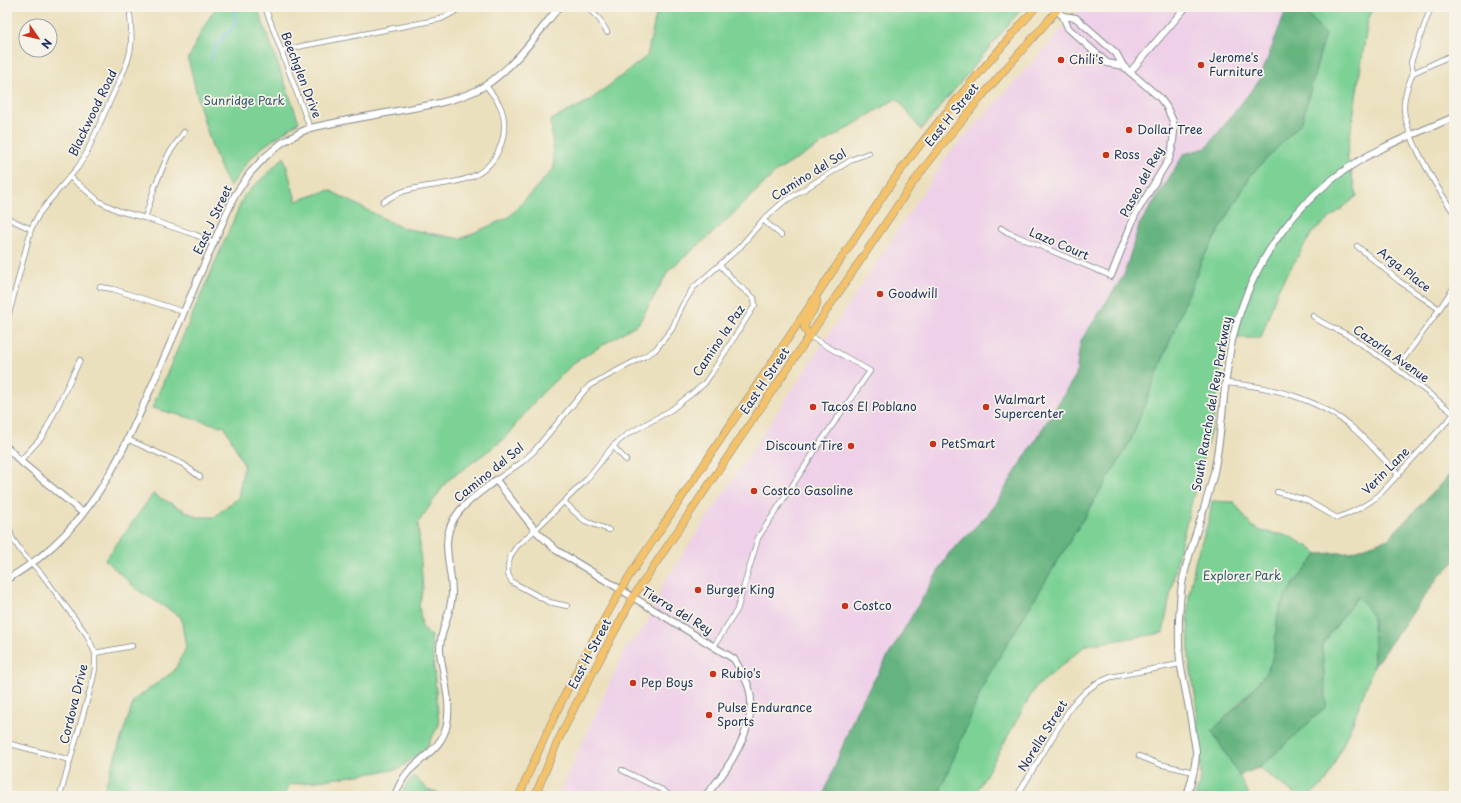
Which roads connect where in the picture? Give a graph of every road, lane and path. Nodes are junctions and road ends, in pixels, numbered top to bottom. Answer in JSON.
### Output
{"nodes":[{"id":1,"x":264,"y":7,"type":"edge"},
{"id":2,"x":461,"y":7,"type":"edge"},
{"id":3,"x":559,"y":7,"type":"edge"},
{"id":4,"x":587,"y":7,"type":"edge"},
{"id":5,"x":1036,"y":7,"type":"edge"},
{"id":6,"x":1186,"y":7,"type":"edge"},
{"id":7,"x":1431,"y":7,"type":"edge"},
{"id":8,"x":1058,"y":9,"type":"edge"},
{"id":9,"x":130,"y":15,"type":"dead end"},
{"id":10,"x":1063,"y":16,"type":"junction"},
{"id":11,"x":606,"y":32,"type":"dead end"},
{"id":12,"x":282,"y":51,"type":"junction"},
{"id":13,"x":1454,"y":54,"type":"edge"},
{"id":14,"x":1123,"y":66,"type":"junction"},
{"id":15,"x":1130,"y":72,"type":"junction"},
{"id":16,"x":1413,"y":73,"type":"junction"},
{"id":17,"x":486,"y":85,"type":"junction"},
{"id":18,"x":1454,"y":117,"type":"edge"},
{"id":19,"x":310,"y":128,"type":"junction"},
{"id":20,"x":184,"y":132,"type":"dead end"},
{"id":21,"x":1412,"y":136,"type":"junction"},
{"id":22,"x":869,"y":153,"type":"dead end"},
{"id":23,"x":70,"y":177,"type":"junction"},
{"id":24,"x":383,"y":202,"type":"dead end"},
{"id":25,"x":1454,"y":213,"type":"edge"},
{"id":26,"x":7,"y":218,"type":"edge"},
{"id":27,"x":145,"y":218,"type":"junction"},
{"id":28,"x":763,"y":220,"type":"junction"},
{"id":29,"x":1000,"y":228,"type":"dead end"},
{"id":30,"x":31,"y":229,"type":"junction"},
{"id":31,"x":781,"y":235,"type":"dead end"},
{"id":32,"x":213,"y":243,"type":"junction"},
{"id":33,"x":1357,"y":246,"type":"dead end"},
{"id":34,"x":720,"y":265,"type":"junction"},
{"id":35,"x":1111,"y":276,"type":"joint"},
{"id":36,"x":100,"y":287,"type":"dead end"},
{"id":37,"x":1454,"y":287,"type":"edge"},
{"id":38,"x":815,"y":298,"type":"junction"},
{"id":39,"x":9,"y":307,"type":"edge"},
{"id":40,"x":1439,"y":310,"type":"junction"},
{"id":41,"x":184,"y":312,"type":"junction"},
{"id":42,"x":1313,"y":316,"type":"dead end"},
{"id":43,"x":7,"y":322,"type":"edge"},
{"id":44,"x":809,"y":336,"type":"junction"},
{"id":45,"x":80,"y":360,"type":"dead end"},
{"id":46,"x":1397,"y":368,"type":"junction"},
{"id":47,"x":1226,"y":383,"type":"junction"},
{"id":48,"x":1454,"y":414,"type":"edge"},
{"id":49,"x":129,"y":440,"type":"junction"},
{"id":50,"x":613,"y":446,"type":"junction"},
{"id":51,"x":7,"y":448,"type":"edge"},
{"id":52,"x":626,"y":460,"type":"dead end"},
{"id":53,"x":20,"y":461,"type":"junction"},
{"id":54,"x":1398,"y":475,"type":"junction"},
{"id":55,"x":200,"y":477,"type":"dead end"},
{"id":56,"x":496,"y":480,"type":"junction"},
{"id":57,"x":1277,"y":492,"type":"dead end"},
{"id":58,"x":564,"y":502,"type":"junction"},
{"id":59,"x":84,"y":513,"type":"junction"},
{"id":60,"x":7,"y":519,"type":"edge"},
{"id":61,"x":535,"y":530,"type":"junction"},
{"id":62,"x":609,"y":530,"type":"dead end"},
{"id":63,"x":32,"y":563,"type":"junction"},
{"id":64,"x":7,"y":579,"type":"edge"},
{"id":65,"x":621,"y":590,"type":"junction"},
{"id":66,"x":632,"y":597,"type":"junction"},
{"id":67,"x":567,"y":606,"type":"dead end"},
{"id":68,"x":132,"y":646,"type":"dead end"},
{"id":69,"x":714,"y":646,"type":"junction"},
{"id":70,"x":95,"y":654,"type":"junction"},
{"id":71,"x":1180,"y":664,"type":"junction"},
{"id":72,"x":7,"y":743,"type":"edge"},
{"id":73,"x":1139,"y":756,"type":"dead end"},
{"id":74,"x":70,"y":760,"type":"junction"},
{"id":75,"x":622,"y":770,"type":"dead end"},
{"id":76,"x":1194,"y":772,"type":"junction"},
{"id":77,"x":60,"y":796,"type":"edge"},
{"id":78,"x":395,"y":796,"type":"edge"},
{"id":79,"x":519,"y":796,"type":"edge"},
{"id":80,"x":535,"y":796,"type":"edge"},
{"id":81,"x":671,"y":796,"type":"edge"},
{"id":82,"x":705,"y":796,"type":"edge"},
{"id":83,"x":1018,"y":796,"type":"edge"},
{"id":84,"x":1187,"y":796,"type":"edge"}],
"edges":[{"from":1,"to":12,"type":"street","name":"Beechglen Drive"},
{"from":2,"to":12,"type":"street"},
{"from":3,"to":17,"type":"street","name":"East J Street"},
{"from":4,"to":11,"type":"street"},
{"from":5,"to":38,"type":"main road","name":"East H Street"},
{"from":6,"to":15,"type":"street"},
{"from":7,"to":16,"type":"street"},
{"from":8,"to":10,"type":"street","name":"Paseo del Rey"},
{"from":8,"to":44,"type":"main road","name":"East H Street"},
{"from":9,"to":23,"type":"street","name":"Blackwood Road"},
{"from":10,"to":14,"type":"street","name":"Paseo del Rey"},
{"from":10,"to":14,"type":"street","name":"Paseo del Rey"},
{"from":12,"to":19,"type":"street","name":"Beechglen Drive"},
{"from":13,"to":16,"type":"street"},
{"from":14,"to":15,"type":"street","name":"Paseo del Rey"},
{"from":15,"to":35,"type":"street","name":"Paseo del Rey"},
{"from":16,"to":21,"type":"street"},
{"from":17,"to":19,"type":"street","name":"East J Street"},
{"from":17,"to":24,"type":"street"},
{"from":18,"to":21,"type":"street","name":"South Rancho del Rey Parkway"},
{"from":19,"to":32,"type":"street","name":"East J Street"},
{"from":20,"to":27,"type":"street"},
{"from":21,"to":25,"type":"street"},
{"from":21,"to":47,"type":"street","name":"South Rancho del Rey Parkway"},
{"from":22,"to":28,"type":"street","name":"Camino del Sol"},
{"from":23,"to":27,"type":"street"},
{"from":23,"to":30,"type":"street","name":"Blackwood Road"},
{"from":26,"to":30,"type":"street"},
{"from":27,"to":32,"type":"street"},
{"from":28,"to":31,"type":"street"},
{"from":28,"to":34,"type":"street","name":"Camino del Sol"},
{"from":29,"to":35,"type":"street","name":"Lazo Court"},
{"from":30,"to":39,"type":"street","name":"Blackwood Road"},
{"from":32,"to":41,"type":"street","name":"East J Street"},
{"from":33,"to":40,"type":"street","name":"Arga Place"},
{"from":34,"to":50,"type":"street","name":"Camino la Paz"},
{"from":34,"to":56,"type":"street","name":"Camino del Sol"},
{"from":36,"to":41,"type":"street"},
{"from":37,"to":40,"type":"street"},
{"from":38,"to":44,"type":"main road"},
{"from":38,"to":65,"type":"main road","name":"East H Street"},
{"from":39,"to":43,"type":"street","name":"Blackwood Road"},
{"from":40,"to":46,"type":"street"},
{"from":41,"to":49,"type":"street","name":"East J Street"},
{"from":42,"to":46,"type":"street","name":"Cazorla Avenue"},
{"from":44,"to":66,"type":"main road","name":"East H Street"},
{"from":44,"to":69,"type":"street"},
{"from":45,"to":53,"type":"street"},
{"from":46,"to":48,"type":"street","name":"Cazorla Avenue"},
{"from":47,"to":54,"type":"street"},
{"from":47,"to":71,"type":"street","name":"South Rancho del Rey Parkway"},
{"from":48,"to":54,"type":"street","name":"Verin Lane"},
{"from":49,"to":55,"type":"street"},
{"from":49,"to":59,"type":"street","name":"East J Street"},
{"from":50,"to":52,"type":"street"},
{"from":50,"to":58,"type":"street","name":"Camino la Paz"},
{"from":51,"to":53,"type":"street"},
{"from":53,"to":59,"type":"street"},
{"from":54,"to":57,"type":"street","name":"Verin Lane"},
{"from":56,"to":61,"type":"street","name":"Tierra del Rey"},
{"from":56,"to":78,"type":"street","name":"Camino del Sol"},
{"from":58,"to":61,"type":"street","name":"Camino la Paz"},
{"from":58,"to":62,"type":"street"},
{"from":59,"to":63,"type":"street","name":"East J Street"},
{"from":60,"to":63,"type":"street","name":"Cordova Drive"},
{"from":61,"to":65,"type":"street","name":"Tierra del Rey"},
{"from":61,"to":67,"type":"street","name":"Camino la Paz"},
{"from":63,"to":64,"type":"street","name":"East J Street"},
{"from":63,"to":70,"type":"street","name":"Cordova Drive"},
{"from":65,"to":66,"type":"street","name":"Tierra del Rey"},
{"from":65,"to":79,"type":"main road","name":"East H Street"},
{"from":66,"to":69,"type":"street","name":"Tierra del Rey"},
{"from":66,"to":80,"type":"main road","name":"East H Street"},
{"from":68,"to":70,"type":"street"},
{"from":69,"to":82,"type":"street","name":"Tierra del Rey"},
{"from":70,"to":74,"type":"street","name":"Cordova Drive"},
{"from":71,"to":76,"type":"street","name":"South Rancho del Rey Parkway"},
{"from":71,"to":83,"type":"street","name":"Norella Street"},
{"from":72,"to":74,"type":"street"},
{"from":73,"to":76,"type":"street"},
{"from":74,"to":77,"type":"street","name":"Cordova Drive"},
{"from":75,"to":81,"type":"street"},
{"from":76,"to":84,"type":"street","name":"South Rancho del Rey Parkway"}]}
